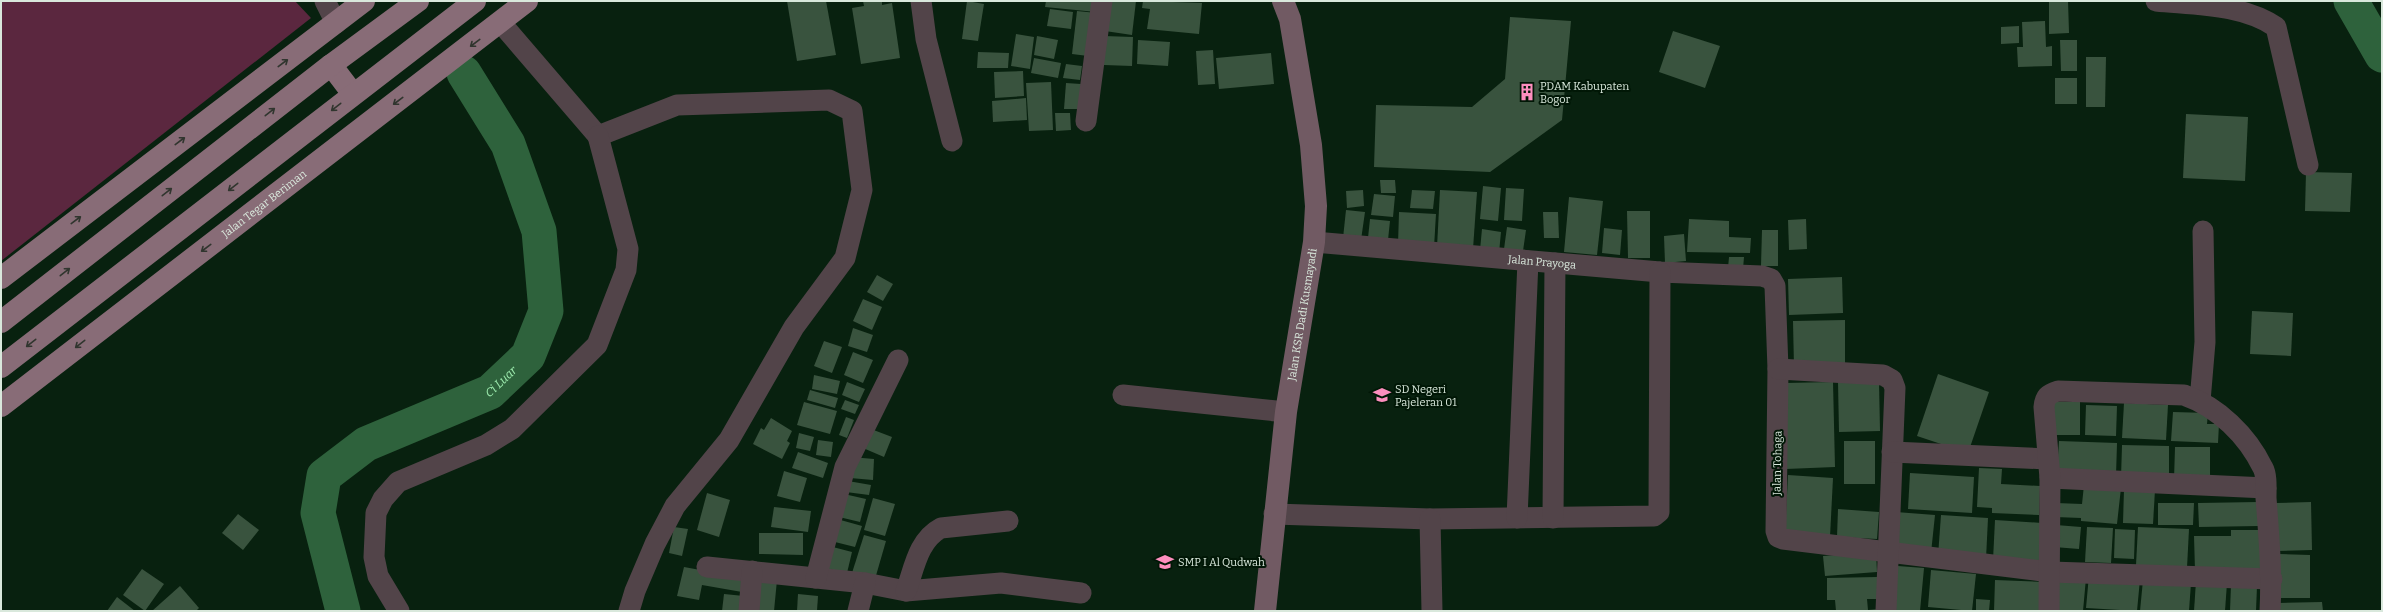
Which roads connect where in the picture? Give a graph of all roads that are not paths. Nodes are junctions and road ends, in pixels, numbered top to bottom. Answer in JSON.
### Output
{"nodes":[{"id":1,"x":325,"y":1,"type":"edge"},
{"id":2,"x":364,"y":1,"type":"edge"},
{"id":3,"x":418,"y":1,"type":"edge"},
{"id":4,"x":475,"y":1,"type":"edge"},
{"id":5,"x":527,"y":1,"type":"edge"},
{"id":6,"x":921,"y":1,"type":"edge"},
{"id":7,"x":1102,"y":1,"type":"edge"},
{"id":8,"x":2156,"y":1,"type":"edge"},
{"id":9,"x":1289,"y":7,"type":"edge"},
{"id":10,"x":336,"y":23,"type":"junction"},
{"id":11,"x":501,"y":23,"type":"junction"},
{"id":12,"x":331,"y":65,"type":"junction"},
{"id":13,"x":353,"y":94,"type":"junction"},
{"id":14,"x":1086,"y":121,"type":"dead end"},
{"id":15,"x":598,"y":136,"type":"junction"},
{"id":16,"x":952,"y":141,"type":"dead end"},
{"id":17,"x":2308,"y":165,"type":"dead end"},
{"id":18,"x":2203,"y":231,"type":"dead end"},
{"id":19,"x":1314,"y":242,"type":"junction"},
{"id":20,"x":40,"y":248,"type":"junction"},
{"id":21,"x":1528,"y":261,"type":"junction"},
{"id":22,"x":1555,"y":263,"type":"junction"},
{"id":23,"x":1660,"y":272,"type":"junction"},
{"id":24,"x":1,"y":278,"type":"edge"},
{"id":25,"x":114,"y":278,"type":"junction"},
{"id":26,"x":1771,"y":279,"type":"joint"},
{"id":27,"x":46,"y":286,"type":"junction"},
{"id":28,"x":1,"y":322,"type":"edge"},
{"id":29,"x":105,"y":324,"type":"junction"},
{"id":30,"x":898,"y":360,"type":"dead end"},
{"id":31,"x":1,"y":366,"type":"edge"},
{"id":32,"x":1778,"y":369,"type":"junction"},
{"id":33,"x":1123,"y":395,"type":"dead end"},
{"id":34,"x":2200,"y":401,"type":"junction"},
{"id":35,"x":1,"y":406,"type":"edge"},
{"id":36,"x":1286,"y":412,"type":"junction"},
{"id":37,"x":1892,"y":452,"type":"junction"},
{"id":38,"x":2049,"y":469,"type":"junction"},
{"id":39,"x":2266,"y":488,"type":"junction"},
{"id":40,"x":1274,"y":514,"type":"junction"},
{"id":41,"x":1517,"y":518,"type":"junction"},
{"id":42,"x":1553,"y":518,"type":"junction"},
{"id":43,"x":1430,"y":519,"type":"junction"},
{"id":44,"x":1008,"y":521,"type":"dead end"},
{"id":45,"x":1887,"y":553,"type":"junction"},
{"id":46,"x":707,"y":567,"type":"dead end"},
{"id":47,"x":752,"y":571,"type":"junction"},
{"id":48,"x":2050,"y":572,"type":"junction"},
{"id":49,"x":816,"y":578,"type":"junction"},
{"id":50,"x":2272,"y":579,"type":"junction"},
{"id":51,"x":865,"y":583,"type":"junction"},
{"id":52,"x":906,"y":591,"type":"junction"},
{"id":53,"x":1081,"y":593,"type":"dead end"},
{"id":54,"x":399,"y":611,"type":"edge"},
{"id":55,"x":630,"y":611,"type":"edge"},
{"id":56,"x":749,"y":611,"type":"edge"},
{"id":57,"x":858,"y":611,"type":"edge"},
{"id":58,"x":1265,"y":611,"type":"edge"},
{"id":59,"x":1432,"y":611,"type":"edge"},
{"id":60,"x":1886,"y":611,"type":"edge"},
{"id":61,"x":2049,"y":611,"type":"edge"},
{"id":62,"x":2270,"y":611,"type":"edge"}],
"edges":[{"from":1,"to":10,"type":"street"},
{"from":2,"to":10,"type":"main road"},
{"from":3,"to":12,"type":"main road"},
{"from":4,"to":13,"type":"main road"},
{"from":5,"to":11,"type":"main road","name":"Jalan Tegar Beriman"},
{"from":6,"to":16,"type":"street"},
{"from":7,"to":14,"type":"street"},
{"from":8,"to":17,"type":"street"},
{"from":9,"to":19,"type":"main road","name":"Jalan KSR Dadi Kusmayadi"},
{"from":20,"to":10,"type":"main road","one_way":true},
{"from":11,"to":15,"type":"street"},
{"from":11,"to":29,"type":"main road","name":"Jalan Tegar Beriman","one_way":true},
{"from":12,"to":13,"type":"main road"},
{"from":27,"to":12,"type":"main road","one_way":true},
{"from":13,"to":25,"type":"main road","one_way":true},
{"from":15,"to":54,"type":"street"},
{"from":15,"to":55,"type":"street"},
{"from":18,"to":34,"type":"street"},
{"from":19,"to":21,"type":"street","name":"Jalan Prayoga"},
{"from":19,"to":36,"type":"main road","name":"Jalan KSR Dadi Kusmayadi"},
{"from":20,"to":24,"type":"main road"},
{"from":20,"to":27,"type":"main road"},
{"from":21,"to":22,"type":"street","name":"Jalan Prayoga"},
{"from":21,"to":41,"type":"street"},
{"from":22,"to":23,"type":"street","name":"Jalan Prayoga"},
{"from":22,"to":42,"type":"street"},
{"from":23,"to":26,"type":"street","name":"Jalan Prayoga"},
{"from":23,"to":42,"type":"street"},
{"from":25,"to":29,"type":"main road"},
{"from":25,"to":31,"type":"main road","one_way":true},
{"from":26,"to":32,"type":"street","name":"Jalan Tohaga"},
{"from":27,"to":28,"type":"main road"},
{"from":29,"to":35,"type":"main road","name":"Jalan Tegar Beriman","one_way":true},
{"from":30,"to":49,"type":"street"},
{"from":32,"to":37,"type":"street"},
{"from":32,"to":45,"type":"street","name":"Jalan Tohaga"},
{"from":33,"to":36,"type":"street"},
{"from":34,"to":38,"type":"street"},
{"from":34,"to":39,"type":"street"},
{"from":36,"to":40,"type":"main road","name":"Jalan KSR Dadi Kusmayadi"},
{"from":37,"to":38,"type":"street"},
{"from":37,"to":45,"type":"street"},
{"from":38,"to":39,"type":"street"},
{"from":38,"to":48,"type":"street"},
{"from":39,"to":50,"type":"street"},
{"from":40,"to":43,"type":"street"},
{"from":40,"to":58,"type":"main road","name":"Jalan KSR Dadi Kusmayadi"},
{"from":41,"to":42,"type":"street"},
{"from":41,"to":43,"type":"street"},
{"from":43,"to":59,"type":"street"},
{"from":44,"to":52,"type":"street"},
{"from":45,"to":48,"type":"street"},
{"from":45,"to":60,"type":"street"},
{"from":46,"to":47,"type":"street"},
{"from":47,"to":49,"type":"street"},
{"from":47,"to":56,"type":"street"},
{"from":48,"to":50,"type":"street"},
{"from":48,"to":61,"type":"street"},
{"from":49,"to":51,"type":"street"},
{"from":50,"to":62,"type":"street"},
{"from":51,"to":52,"type":"street"},
{"from":51,"to":57,"type":"street"},
{"from":52,"to":53,"type":"street"}]}
